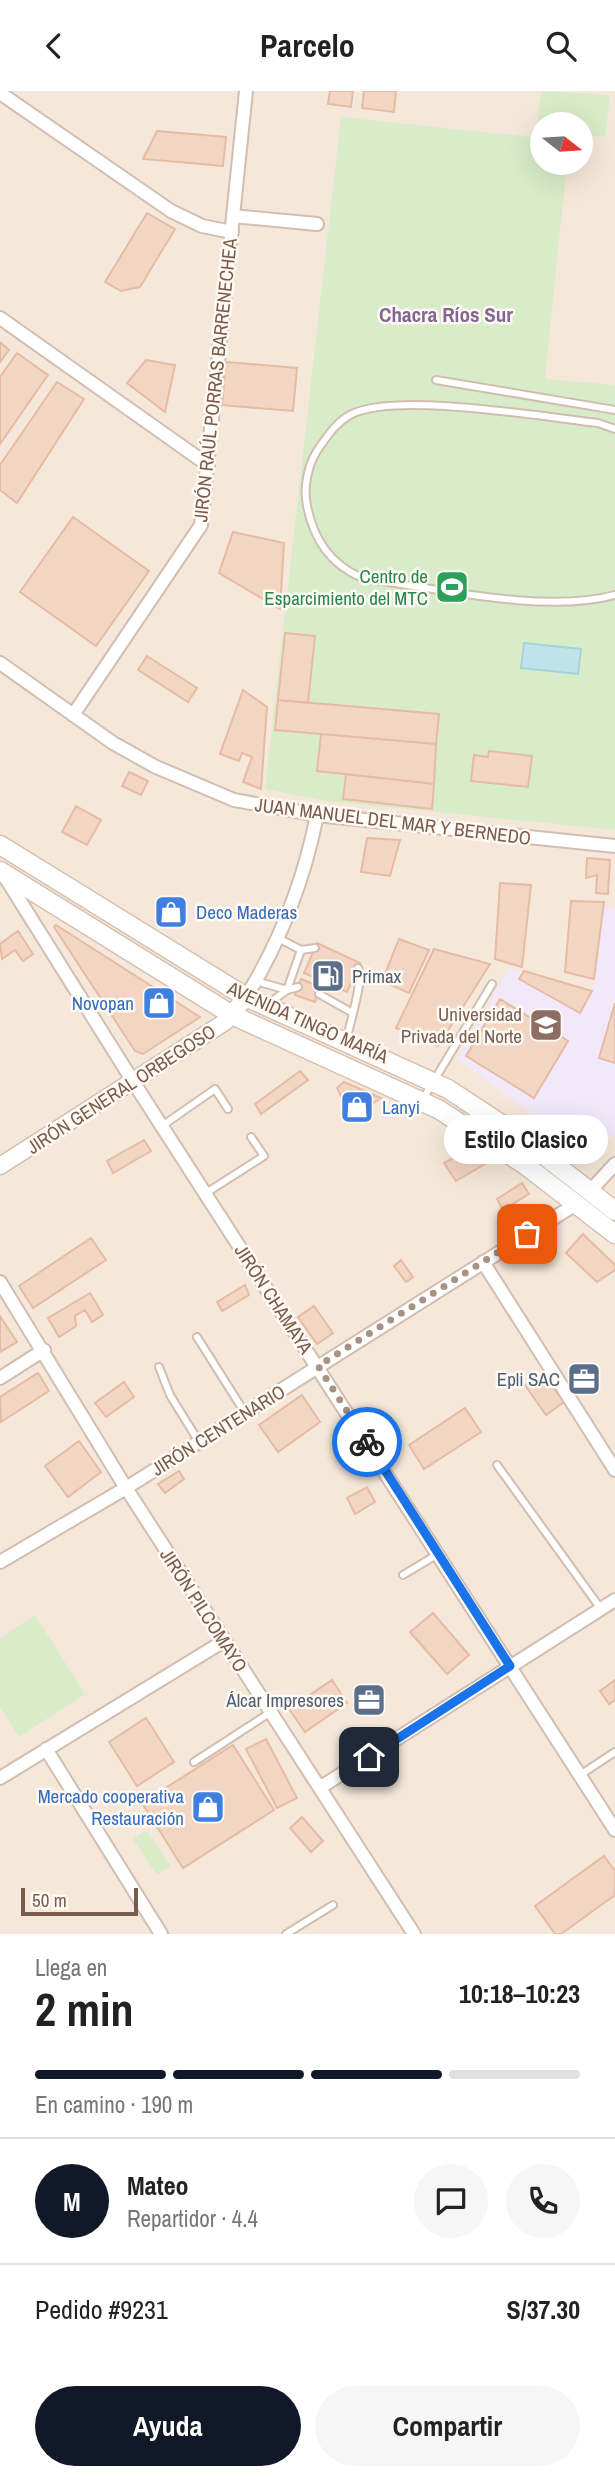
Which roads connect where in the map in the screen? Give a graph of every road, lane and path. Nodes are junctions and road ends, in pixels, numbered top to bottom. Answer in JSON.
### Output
{"nodes":[{"id":1,"x":246,"y":91,"type":"edge"},
{"id":2,"x":0,"y":93,"type":"edge"},
{"id":3,"x":233,"y":216,"type":"junction"},
{"id":4,"x":317,"y":224,"type":"dead end"},
{"id":5,"x":232,"y":232,"type":"junction"},
{"id":6,"x":0,"y":318,"type":"edge"},
{"id":7,"x":436,"y":380,"type":"dead end"},
{"id":8,"x":615,"y":410,"type":"edge"},
{"id":9,"x":615,"y":429,"type":"edge"},
{"id":10,"x":208,"y":465,"type":"junction"},
{"id":11,"x":615,"y":595,"type":"edge"},
{"id":12,"x":0,"y":663,"type":"edge"},
{"id":13,"x":74,"y":715,"type":"junction"},
{"id":14,"x":317,"y":815,"type":"junction"},
{"id":15,"x":0,"y":845,"type":"edge"},
{"id":16,"x":615,"y":846,"type":"edge"},
{"id":17,"x":2,"y":872,"type":"edge"},
{"id":18,"x":278,"y":938,"type":"junction"},
{"id":19,"x":315,"y":948,"type":"dead end"},
{"id":20,"x":301,"y":950,"type":"junction"},
{"id":21,"x":358,"y":968,"type":"dead end"},
{"id":22,"x":256,"y":981,"type":"junction"},
{"id":23,"x":492,"y":984,"type":"dead end"},
{"id":24,"x":298,"y":987,"type":"dead end"},
{"id":25,"x":287,"y":990,"type":"junction"},
{"id":26,"x":319,"y":994,"type":"dead end"},
{"id":27,"x":246,"y":997,"type":"junction"},
{"id":28,"x":264,"y":1007,"type":"junction"},
{"id":29,"x":351,"y":1012,"type":"junction"},
{"id":30,"x":232,"y":1015,"type":"junction"},
{"id":31,"x":347,"y":1041,"type":"junction"},
{"id":32,"x":374,"y":1053,"type":"junction"},
{"id":33,"x":366,"y":1074,"type":"junction"},
{"id":34,"x":432,"y":1080,"type":"junction"},
{"id":35,"x":134,"y":1083,"type":"junction"},
{"id":36,"x":423,"y":1101,"type":"junction"},
{"id":37,"x":228,"y":1109,"type":"dead end"},
{"id":38,"x":162,"y":1126,"type":"junction"},
{"id":39,"x":251,"y":1137,"type":"dead end"},
{"id":40,"x":615,"y":1164,"type":"edge"},
{"id":41,"x":0,"y":1166,"type":"edge"},
{"id":42,"x":590,"y":1191,"type":"junction"},
{"id":43,"x":206,"y":1193,"type":"junction"},
{"id":44,"x":576,"y":1204,"type":"junction"},
{"id":45,"x":613,"y":1209,"type":"edge"},
{"id":46,"x":600,"y":1223,"type":"junction"},
{"id":47,"x":615,"y":1234,"type":"edge"},
{"id":48,"x":615,"y":1244,"type":"edge"},
{"id":49,"x":483,"y":1262,"type":"junction"},
{"id":50,"x":0,"y":1282,"type":"edge"},
{"id":51,"x":197,"y":1337,"type":"dead end"},
{"id":52,"x":44,"y":1350,"type":"junction"},
{"id":53,"x":318,"y":1366,"type":"junction"},
{"id":54,"x":159,"y":1367,"type":"dead end"},
{"id":55,"x":0,"y":1378,"type":"edge"},
{"id":56,"x":245,"y":1413,"type":"junction"},
{"id":57,"x":200,"y":1442,"type":"junction"},
{"id":58,"x":497,"y":1465,"type":"dead end"},
{"id":59,"x":615,"y":1470,"type":"edge"},
{"id":60,"x":126,"y":1488,"type":"junction"},
{"id":61,"x":438,"y":1554,"type":"junction"},
{"id":62,"x":0,"y":1563,"type":"edge"},
{"id":63,"x":403,"y":1576,"type":"dead end"},
{"id":64,"x":615,"y":1600,"type":"edge"},
{"id":65,"x":601,"y":1609,"type":"junction"},
{"id":66,"x":224,"y":1641,"type":"junction"},
{"id":67,"x":510,"y":1666,"type":"junction"},
{"id":68,"x":271,"y":1712,"type":"junction"},
{"id":69,"x":46,"y":1749,"type":"junction"},
{"id":70,"x":615,"y":1752,"type":"edge"},
{"id":71,"x":194,"y":1762,"type":"dead end"},
{"id":72,"x":580,"y":1775,"type":"junction"},
{"id":73,"x":0,"y":1778,"type":"edge"},
{"id":74,"x":321,"y":1787,"type":"junction"},
{"id":75,"x":615,"y":1830,"type":"edge"},
{"id":76,"x":333,"y":1905,"type":"dead end"},
{"id":77,"x":161,"y":1934,"type":"edge"},
{"id":78,"x":286,"y":1934,"type":"edge"},
{"id":79,"x":414,"y":1934,"type":"edge"}],
"edges":[{"from":1,"to":3,"type":"street","name":"JIRÓN RAÚL PORRAS BARRENECHEA"},
{"from":2,"to":5,"type":"street"},
{"from":3,"to":4,"type":"street"},
{"from":3,"to":5,"type":"street","name":"JIRÓN RAÚL PORRAS BARRENECHEA"},
{"from":5,"to":10,"type":"street","name":"JIRÓN RAÚL PORRAS BARRENECHEA"},
{"from":6,"to":10,"type":"street"},
{"from":7,"to":8,"type":"lane"},
{"from":9,"to":11,"type":"lane"},
{"from":10,"to":13,"type":"street","name":"JIRÓN RAÚL PORRAS BARRENECHEA"},
{"from":12,"to":13,"type":"street","name":"JUAN MANUEL DEL MAR Y BERNEDO"},
{"from":13,"to":14,"type":"street","name":"JUAN MANUEL DEL MAR Y BERNEDO"},
{"from":14,"to":16,"type":"street","name":"JUAN MANUEL DEL MAR Y BERNEDO"},
{"from":14,"to":18,"type":"street","name":"JIRÓN GENERAL ORBEGOSO"},
{"from":15,"to":27,"type":"main road","name":"AVENIDA TINGO MARÍA"},
{"from":17,"to":30,"type":"main road","name":"AVENIDA TINGO MARÍA"},
{"from":17,"to":35,"type":"street","name":"JIRÓN CHAMAYA"},
{"from":18,"to":20,"type":"lane"},
{"from":18,"to":22,"type":"street","name":"JIRÓN GENERAL ORBEGOSO"},
{"from":19,"to":20,"type":"lane"},
{"from":20,"to":25,"type":"lane"},
{"from":21,"to":29,"type":"lane"},
{"from":22,"to":25,"type":"lane"},
{"from":22,"to":27,"type":"street","name":"JIRÓN GENERAL ORBEGOSO"},
{"from":23,"to":34,"type":"lane"},
{"from":24,"to":25,"type":"lane"},
{"from":25,"to":28,"type":"lane"},
{"from":26,"to":29,"type":"lane"},
{"from":27,"to":28,"type":"main road","name":"AVENIDA TINGO MARÍA"},
{"from":27,"to":30,"type":"street","name":"JIRÓN GENERAL ORBEGOSO"},
{"from":28,"to":31,"type":"main road","name":"AVENIDA TINGO MARÍA"},
{"from":29,"to":31,"type":"lane"},
{"from":30,"to":33,"type":"main road","name":"AVENIDA TINGO MARÍA"},
{"from":30,"to":35,"type":"street","name":"JIRÓN GENERAL ORBEGOSO"},
{"from":31,"to":32,"type":"main road","name":"AVENIDA TINGO MARÍA"},
{"from":32,"to":33,"type":"main road"},
{"from":32,"to":34,"type":"main road","name":"AVENIDA TINGO MARÍA"},
{"from":33,"to":36,"type":"main road","name":"AVENIDA TINGO MARÍA"},
{"from":34,"to":36,"type":"lane"},
{"from":34,"to":42,"type":"main road","name":"AVENIDA TINGO MARÍA"},
{"from":35,"to":38,"type":"street","name":"JIRÓN CHAMAYA"},
{"from":35,"to":41,"type":"street","name":"JIRÓN GENERAL ORBEGOSO"},
{"from":36,"to":44,"type":"main road","name":"AVENIDA TINGO MARÍA"},
{"from":37,"to":38,"type":"lane"},
{"from":38,"to":43,"type":"street","name":"JIRÓN CHAMAYA"},
{"from":39,"to":43,"type":"lane"},
{"from":40,"to":42,"type":"street"},
{"from":42,"to":45,"type":"main road","name":"AVENIDA TINGO MARÍA"},
{"from":43,"to":53,"type":"street","name":"JIRÓN CHAMAYA"},
{"from":44,"to":46,"type":"main road","name":"AVENIDA TINGO MARÍA"},
{"from":44,"to":49,"type":"street","name":"JIRÓN CENTENARIO"},
{"from":46,"to":47,"type":"main road","name":"AVENIDA TINGO MARÍA"},
{"from":46,"to":48,"type":"street","name":"AVENIDA TINGO MARÍA"},
{"from":49,"to":53,"type":"street","name":"JIRÓN CENTENARIO"},
{"from":49,"to":59,"type":"street"},
{"from":50,"to":52,"type":"street","name":"JIRÓN PILCOMAYO"},
{"from":51,"to":56,"type":"lane"},
{"from":52,"to":55,"type":"street"},
{"from":52,"to":60,"type":"street","name":"JIRÓN PILCOMAYO"},
{"from":53,"to":56,"type":"street","name":"JIRÓN CENTENARIO"},
{"from":53,"to":61,"type":"street","name":"JIRÓN CHAMAYA"},
{"from":54,"to":57,"type":"lane"},
{"from":56,"to":57,"type":"street","name":"JIRÓN CENTENARIO"},
{"from":57,"to":60,"type":"street","name":"JIRÓN CENTENARIO"},
{"from":58,"to":65,"type":"lane"},
{"from":60,"to":62,"type":"street","name":"JIRÓN CENTENARIO"},
{"from":60,"to":66,"type":"street","name":"JIRÓN PILCOMAYO"},
{"from":61,"to":63,"type":"lane"},
{"from":61,"to":67,"type":"street","name":"JIRÓN CHAMAYA"},
{"from":64,"to":65,"type":"street"},
{"from":65,"to":67,"type":"street"},
{"from":66,"to":68,"type":"street","name":"JIRÓN PILCOMAYO"},
{"from":66,"to":69,"type":"street"},
{"from":67,"to":72,"type":"street","name":"JIRÓN CHAMAYA"},
{"from":67,"to":74,"type":"street"},
{"from":68,"to":71,"type":"lane"},
{"from":68,"to":74,"type":"street","name":"JIRÓN PILCOMAYO"},
{"from":69,"to":73,"type":"street"},
{"from":69,"to":77,"type":"street"},
{"from":70,"to":72,"type":"lane"},
{"from":72,"to":75,"type":"street","name":"JIRÓN CHAMAYA"},
{"from":74,"to":79,"type":"street","name":"JIRÓN PILCOMAYO"},
{"from":76,"to":78,"type":"lane"}]}
